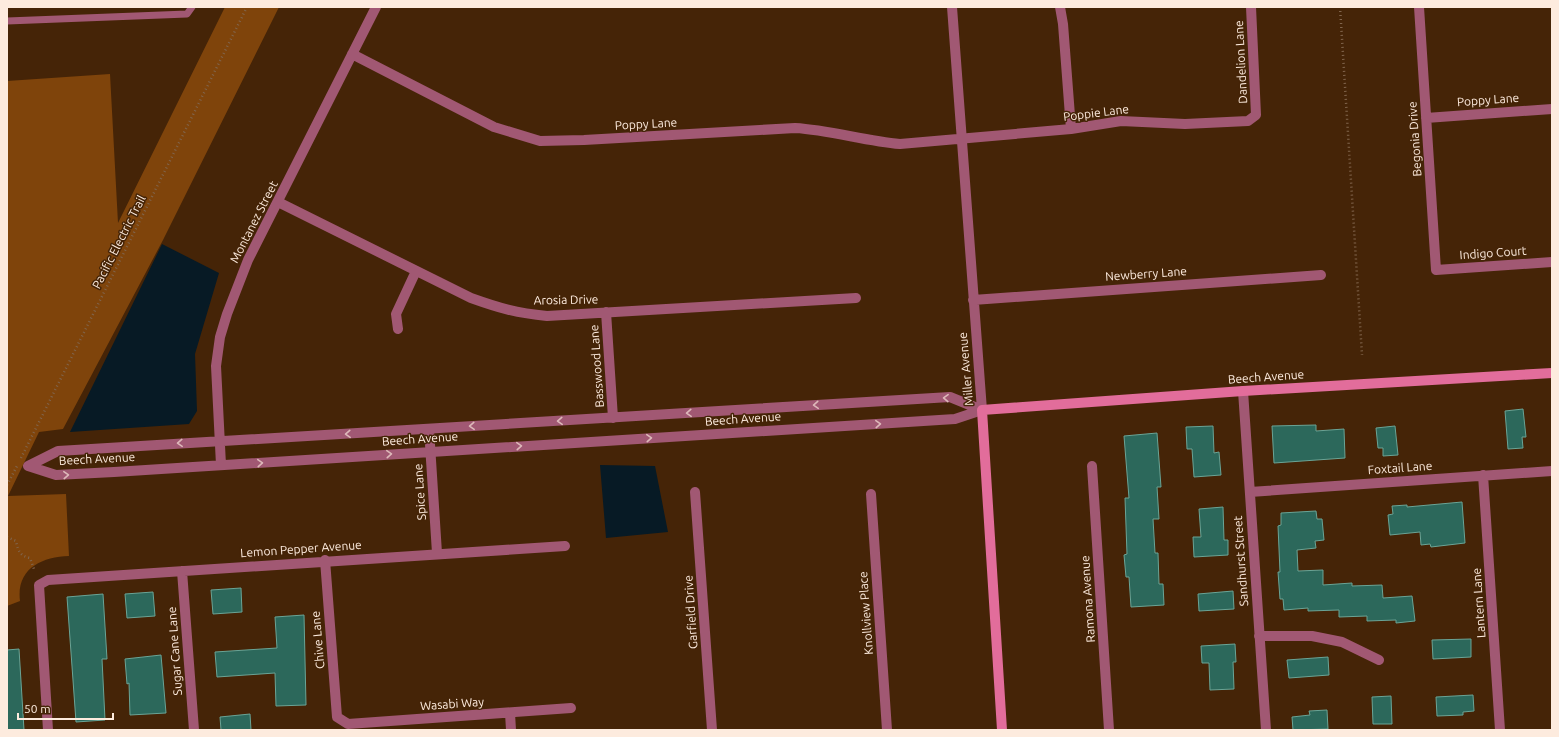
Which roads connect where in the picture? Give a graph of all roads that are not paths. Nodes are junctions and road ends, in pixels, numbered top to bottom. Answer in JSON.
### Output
{"nodes":[{"id":1,"x":192,"y":7,"type":"edge"},
{"id":2,"x":376,"y":7,"type":"edge"},
{"id":3,"x":952,"y":7,"type":"edge"},
{"id":4,"x":1060,"y":7,"type":"edge"},
{"id":5,"x":1251,"y":7,"type":"edge"},
{"id":6,"x":1419,"y":7,"type":"edge"},
{"id":7,"x":7,"y":21,"type":"edge"},
{"id":8,"x":352,"y":54,"type":"junction"},
{"id":9,"x":1552,"y":109,"type":"edge"},
{"id":10,"x":1256,"y":115,"type":"joint"},
{"id":11,"x":1426,"y":118,"type":"junction"},
{"id":12,"x":1071,"y":129,"type":"junction"},
{"id":13,"x":960,"y":139,"type":"junction"},
{"id":14,"x":278,"y":202,"type":"junction"},
{"id":15,"x":1552,"y":262,"type":"edge"},
{"id":16,"x":1436,"y":270,"type":"joint"},
{"id":17,"x":416,"y":271,"type":"junction"},
{"id":18,"x":1321,"y":275,"type":"dead end"},
{"id":19,"x":856,"y":298,"type":"dead end"},
{"id":20,"x":973,"y":300,"type":"junction"},
{"id":21,"x":606,"y":312,"type":"junction"},
{"id":22,"x":398,"y":328,"type":"dead end"},
{"id":23,"x":1552,"y":373,"type":"edge"},
{"id":24,"x":1243,"y":391,"type":"junction"},
{"id":25,"x":982,"y":410,"type":"junction"},
{"id":26,"x":613,"y":418,"type":"junction"},
{"id":27,"x":429,"y":429,"type":"junction"},
{"id":28,"x":219,"y":441,"type":"junction"},
{"id":29,"x":430,"y":452,"type":"junction"},
{"id":30,"x":221,"y":465,"type":"junction"},
{"id":31,"x":1092,"y":466,"type":"dead end"},
{"id":32,"x":1552,"y":471,"type":"edge"},
{"id":33,"x":1483,"y":475,"type":"junction"},
{"id":34,"x":696,"y":492,"type":"dead end"},
{"id":35,"x":1250,"y":492,"type":"junction"},
{"id":36,"x":871,"y":494,"type":"dead end"},
{"id":37,"x":566,"y":546,"type":"dead end"},
{"id":38,"x":437,"y":553,"type":"junction"},
{"id":39,"x":325,"y":560,"type":"junction"},
{"id":40,"x":182,"y":571,"type":"junction"},
{"id":41,"x":1259,"y":636,"type":"junction"},
{"id":42,"x":1379,"y":660,"type":"dead end"},
{"id":43,"x":571,"y":708,"type":"dead end"},
{"id":44,"x":510,"y":713,"type":"junction"},
{"id":45,"x":337,"y":717,"type":"joint"},
{"id":46,"x":48,"y":730,"type":"edge"},
{"id":47,"x":194,"y":730,"type":"edge"},
{"id":48,"x":511,"y":730,"type":"edge"},
{"id":49,"x":712,"y":730,"type":"edge"},
{"id":50,"x":887,"y":730,"type":"edge"},
{"id":51,"x":1002,"y":730,"type":"edge"},
{"id":52,"x":1109,"y":730,"type":"edge"},
{"id":53,"x":1266,"y":730,"type":"edge"},
{"id":54,"x":1500,"y":730,"type":"edge"}],
"edges":[{"from":1,"to":7,"type":"lane"},
{"from":2,"to":8,"type":"street","name":"Montanez Street"},
{"from":3,"to":13,"type":"street","name":"Miller Avenue"},
{"from":4,"to":12,"type":"street"},
{"from":5,"to":10,"type":"street","name":"Dandelion Lane"},
{"from":6,"to":11,"type":"street","name":"Begonia Drive"},
{"from":8,"to":13,"type":"street","name":"Poppy Lane"},
{"from":8,"to":14,"type":"street","name":"Montanez Street"},
{"from":9,"to":11,"type":"street","name":"Poppy Lane"},
{"from":10,"to":12,"type":"street","name":"Poppie Lane"},
{"from":11,"to":16,"type":"street","name":"Begonia Drive"},
{"from":12,"to":13,"type":"street","name":"Poppie Lane"},
{"from":13,"to":20,"type":"street","name":"Miller Avenue"},
{"from":14,"to":17,"type":"street","name":"Arosia Drive"},
{"from":14,"to":28,"type":"street","name":"Montanez Street"},
{"from":15,"to":16,"type":"street","name":"Indigo Court"},
{"from":17,"to":21,"type":"street","name":"Arosia Drive"},
{"from":17,"to":22,"type":"street"},
{"from":18,"to":20,"type":"street","name":"Newberry Lane"},
{"from":19,"to":21,"type":"street","name":"Arosia Drive"},
{"from":20,"to":25,"type":"street","name":"Miller Avenue"},
{"from":21,"to":26,"type":"street","name":"Basswood Lane"},
{"from":23,"to":24,"type":"street","name":"Beech Avenue"},
{"from":24,"to":25,"type":"street","name":"Beech Avenue"},
{"from":24,"to":35,"type":"street","name":"Sandhurst Street"},
{"from":25,"to":26,"type":"street","name":"Beech Avenue","one_way":true},
{"from":29,"to":25,"type":"street","name":"Beech Avenue","one_way":true},
{"from":25,"to":51,"type":"street","name":"Miller Avenue"},
{"from":26,"to":27,"type":"street","name":"Beech Avenue","one_way":true},
{"from":27,"to":28,"type":"street","name":"Beech Avenue","one_way":true},
{"from":27,"to":29,"type":"street","name":"Spice Lane"},
{"from":28,"to":30,"type":"street","name":"Montanez Street"},
{"from":28,"to":30,"type":"street","name":"Beech Avenue","one_way":true},
{"from":30,"to":29,"type":"street","name":"Beech Avenue","one_way":true},
{"from":29,"to":38,"type":"street","name":"Spice Lane"},
{"from":31,"to":52,"type":"street","name":"Ramona Avenue"},
{"from":32,"to":33,"type":"street","name":"Foxtail Lane"},
{"from":33,"to":35,"type":"street","name":"Foxtail Lane"},
{"from":33,"to":54,"type":"street","name":"Lantern Lane"},
{"from":34,"to":49,"type":"street","name":"Garfield Drive"},
{"from":35,"to":41,"type":"street","name":"Sandhurst Street"},
{"from":36,"to":50,"type":"street","name":"Knollview Place"},
{"from":37,"to":38,"type":"street","name":"Lemon Pepper Avenue"},
{"from":38,"to":39,"type":"street","name":"Lemon Pepper Avenue"},
{"from":39,"to":40,"type":"street","name":"Lemon Pepper Avenue"},
{"from":39,"to":45,"type":"street","name":"Chive Lane"},
{"from":40,"to":46,"type":"street","name":"Lemon Pepper Avenue"},
{"from":40,"to":47,"type":"street","name":"Sugar Cane Lane"},
{"from":41,"to":42,"type":"street"},
{"from":41,"to":53,"type":"street","name":"Sandhurst Street"},
{"from":43,"to":44,"type":"street","name":"Wasabi Way"},
{"from":44,"to":45,"type":"street","name":"Wasabi Way"},
{"from":44,"to":48,"type":"street"}]}
